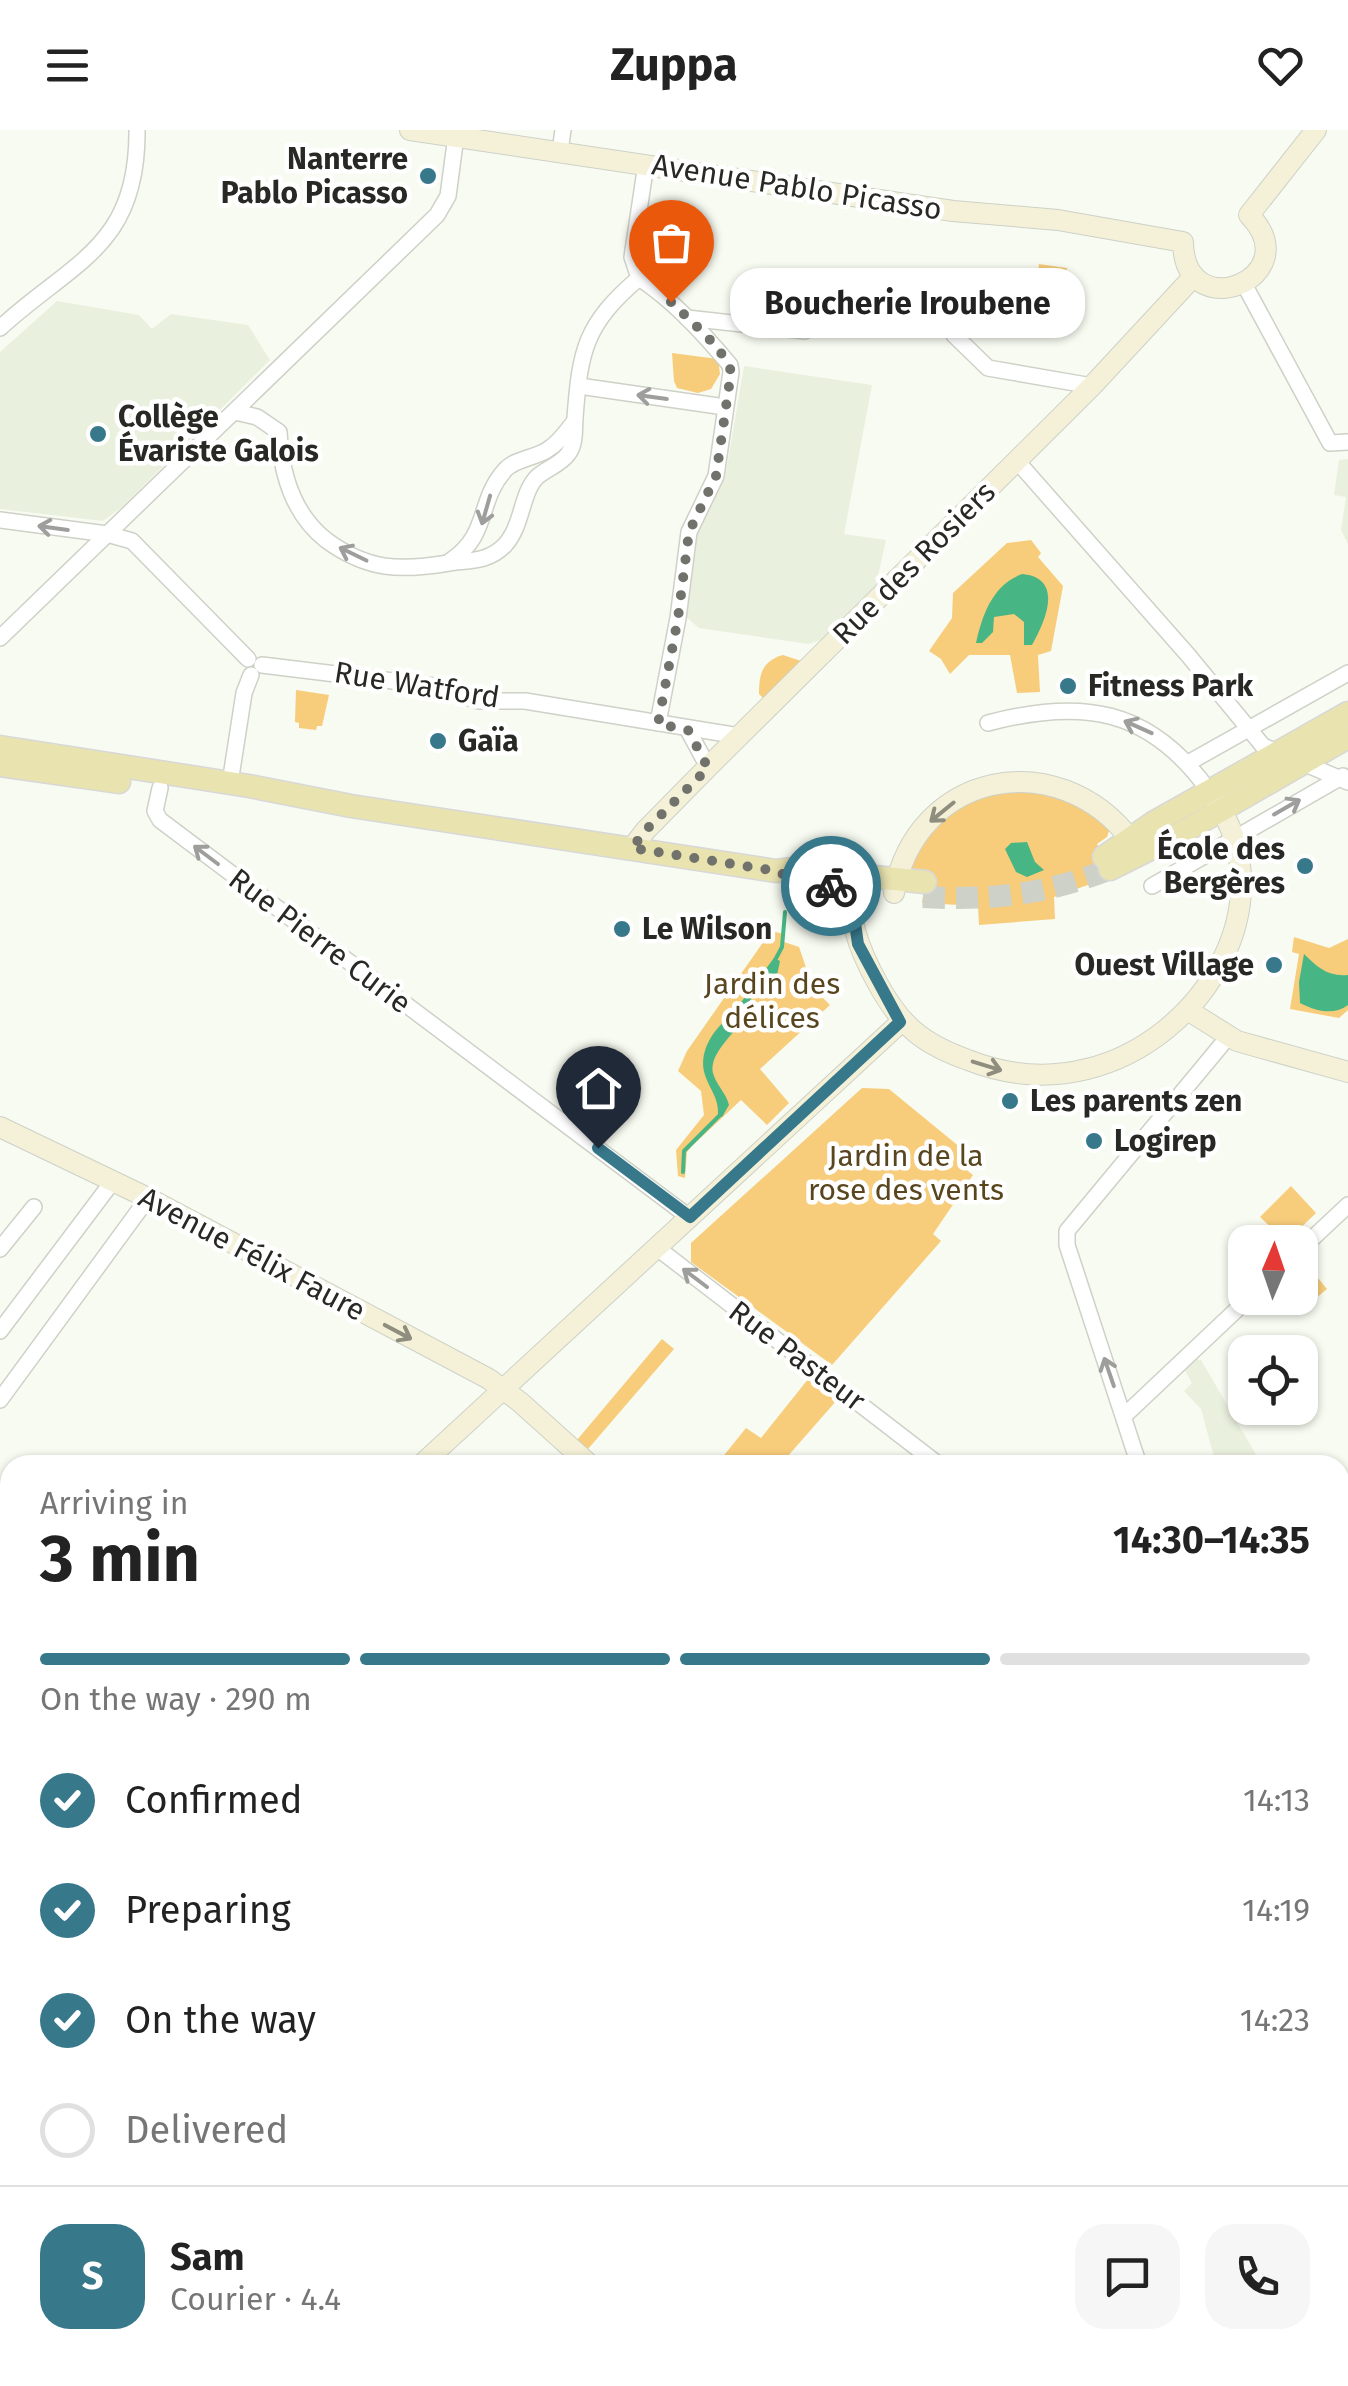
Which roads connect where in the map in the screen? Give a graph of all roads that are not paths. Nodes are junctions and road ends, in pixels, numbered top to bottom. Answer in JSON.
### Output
{"nodes":[{"id":1,"x":136,"y":130,"type":"edge"},
{"id":2,"x":410,"y":130,"type":"edge"},
{"id":3,"x":1316,"y":130,"type":"edge"},
{"id":4,"x":456,"y":136,"type":"junction"},
{"id":5,"x":561,"y":141,"type":"edge"},
{"id":6,"x":646,"y":164,"type":"junction"},
{"id":7,"x":1194,"y":276,"type":"junction"},
{"id":8,"x":638,"y":278,"type":"junction"},
{"id":9,"x":1244,"y":284,"type":"junction"},
{"id":10,"x":688,"y":318,"type":"junction"},
{"id":11,"x":0,"y":328,"type":"edge"},
{"id":12,"x":579,"y":386,"type":"junction"},
{"id":13,"x":1092,"y":386,"type":"junction"},
{"id":14,"x":725,"y":407,"type":"junction"},
{"id":15,"x":235,"y":412,"type":"junction"},
{"id":16,"x":575,"y":420,"type":"junction"},
{"id":17,"x":1348,"y":442,"type":"edge"},
{"id":18,"x":1016,"y":460,"type":"junction"},
{"id":19,"x":0,"y":520,"type":"edge"},
{"id":20,"x":107,"y":534,"type":"junction"},
{"id":21,"x":447,"y":564,"type":"junction"},
{"id":22,"x":0,"y":638,"type":"edge"},
{"id":23,"x":254,"y":667,"type":"junction"},
{"id":24,"x":1348,"y":673,"type":"edge"},
{"id":25,"x":1348,"y":713,"type":"edge"},
{"id":26,"x":988,"y":723,"type":"dead end"},
{"id":27,"x":658,"y":724,"type":"junction"},
{"id":28,"x":688,"y":730,"type":"junction"},
{"id":29,"x":1250,"y":730,"type":"junction"},
{"id":30,"x":739,"y":736,"type":"junction"},
{"id":31,"x":1348,"y":737,"type":"edge"},
{"id":32,"x":0,"y":748,"type":"edge"},
{"id":33,"x":1277,"y":753,"type":"junction"},
{"id":34,"x":1188,"y":763,"type":"junction"},
{"id":35,"x":1304,"y":763,"type":"junction"},
{"id":36,"x":0,"y":766,"type":"edge"},
{"id":37,"x":708,"y":768,"type":"junction"},
{"id":38,"x":1345,"y":778,"type":"edge"},
{"id":39,"x":230,"y":784,"type":"junction"},
{"id":40,"x":160,"y":788,"type":"junction"},
{"id":41,"x":1215,"y":800,"type":"junction"},
{"id":42,"x":351,"y":806,"type":"junction"},
{"id":43,"x":1236,"y":838,"type":"junction"},
{"id":44,"x":1131,"y":840,"type":"junction"},
{"id":45,"x":641,"y":850,"type":"junction"},
{"id":46,"x":852,"y":882,"type":"junction"},
{"id":47,"x":896,"y":886,"type":"junction"},
{"id":48,"x":1152,"y":886,"type":"dead end"},
{"id":49,"x":924,"y":890,"type":"tunnel mouth"},
{"id":50,"x":1189,"y":1011,"type":"junction"},
{"id":51,"x":900,"y":1022,"type":"junction"},
{"id":52,"x":1228,"y":1037,"type":"junction"},
{"id":53,"x":1348,"y":1072,"type":"edge"},
{"id":54,"x":0,"y":1127,"type":"edge"},
{"id":55,"x":113,"y":1181,"type":"junction"},
{"id":56,"x":148,"y":1198,"type":"junction"},
{"id":57,"x":1348,"y":1206,"type":"edge"},
{"id":58,"x":34,"y":1207,"type":"dead end"},
{"id":59,"x":690,"y":1217,"type":"junction"},
{"id":60,"x":1318,"y":1234,"type":"edge"},
{"id":61,"x":1,"y":1244,"type":"edge"},
{"id":62,"x":656,"y":1247,"type":"junction"},
{"id":63,"x":1231,"y":1315,"type":"edge"},
{"id":64,"x":0,"y":1332,"type":"edge"},
{"id":65,"x":502,"y":1388,"type":"junction"},
{"id":66,"x":0,"y":1400,"type":"edge"},
{"id":67,"x":1124,"y":1416,"type":"junction"},
{"id":68,"x":431,"y":1455,"type":"edge"},
{"id":69,"x":579,"y":1455,"type":"edge"},
{"id":70,"x":926,"y":1455,"type":"edge"},
{"id":71,"x":1136,"y":1455,"type":"edge"}],
"edges":[{"from":1,"to":11,"type":"street"},
{"from":2,"to":4,"type":"street","name":"Avenue Pablo Picasso"},
{"from":3,"to":9,"type":"street"},
{"from":4,"to":5,"type":"street","name":"Avenue Pablo Picasso"},
{"from":4,"to":15,"type":"street"},
{"from":5,"to":6,"type":"street","name":"Avenue Pablo Picasso"},
{"from":6,"to":7,"type":"street","name":"Avenue Pablo Picasso"},
{"from":6,"to":8,"type":"street"},
{"from":7,"to":9,"type":"street"},
{"from":7,"to":13,"type":"street","name":"Rue des Rosiers"},
{"from":8,"to":10,"type":"street"},
{"from":8,"to":12,"type":"street"},
{"from":9,"to":17,"type":"street"},
{"from":10,"to":13,"type":"street"},
{"from":10,"to":14,"type":"street"},
{"from":14,"to":12,"type":"street","one_way":true},
{"from":12,"to":16,"type":"street"},
{"from":13,"to":18,"type":"street","name":"Rue des Rosiers"},
{"from":14,"to":27,"type":"street"},
{"from":15,"to":20,"type":"street"},
{"from":21,"to":15,"type":"street","one_way":true},
{"from":16,"to":21,"type":"street","one_way":true},
{"from":16,"to":21,"type":"street"},
{"from":18,"to":29,"type":"street"},
{"from":18,"to":30,"type":"street","name":"Rue des Rosiers"},
{"from":20,"to":19,"type":"street","one_way":true},
{"from":20,"to":22,"type":"street"},
{"from":20,"to":23,"type":"street"},
{"from":23,"to":27,"type":"street","name":"Rue Watford"},
{"from":23,"to":39,"type":"street"},
{"from":24,"to":29,"type":"street"},
{"from":25,"to":33,"type":"main road"},
{"from":34,"to":26,"type":"street","one_way":true},
{"from":27,"to":28,"type":"street","name":"Rue Watford"},
{"from":28,"to":30,"type":"street","name":"Rue Watford"},
{"from":28,"to":37,"type":"street"},
{"from":29,"to":33,"type":"street"},
{"from":29,"to":34,"type":"street"},
{"from":30,"to":37,"type":"street","name":"Rue des Rosiers"},
{"from":31,"to":35,"type":"main road"},
{"from":32,"to":39,"type":"main road"},
{"from":33,"to":35,"type":"street"},
{"from":33,"to":41,"type":"main road"},
{"from":34,"to":41,"type":"street"},
{"from":35,"to":38,"type":"street"},
{"from":35,"to":41,"type":"main road"},
{"from":36,"to":40,"type":"main road"},
{"from":37,"to":45,"type":"street","name":"Rue des Rosiers"},
{"from":43,"to":38,"type":"street","one_way":true},
{"from":39,"to":42,"type":"main road"},
{"from":40,"to":42,"type":"main road"},
{"from":59,"to":40,"type":"street","name":"Rue Pierre Curie","one_way":true},
{"from":41,"to":43,"type":"street"},
{"from":41,"to":44,"type":"main road"},
{"from":41,"to":44,"type":"main road"},
{"from":42,"to":45,"type":"main road"},
{"from":43,"to":48,"type":"street"},
{"from":43,"to":50,"type":"street"},
{"from":44,"to":47,"type":"street","one_way":true},
{"from":45,"to":46,"type":"main road"},
{"from":46,"to":47,"type":"main road"},
{"from":46,"to":51,"type":"street"},
{"from":47,"to":49,"type":"main road"},
{"from":51,"to":50,"type":"street","one_way":true},
{"from":50,"to":52,"type":"street"},
{"from":51,"to":59,"type":"street"},
{"from":52,"to":53,"type":"street"},
{"from":67,"to":52,"type":"street","one_way":true},
{"from":54,"to":55,"type":"street","name":"Avenue Félix Faure"},
{"from":55,"to":56,"type":"street","name":"Avenue Félix Faure"},
{"from":55,"to":64,"type":"street"},
{"from":56,"to":65,"type":"street","name":"Avenue Félix Faure","one_way":true},
{"from":56,"to":66,"type":"street"},
{"from":57,"to":60,"type":"street"},
{"from":58,"to":61,"type":"street"},
{"from":59,"to":62,"type":"street"},
{"from":62,"to":65,"type":"street"},
{"from":70,"to":62,"type":"street","name":"Rue Pasteur","one_way":true},
{"from":63,"to":67,"type":"street"},
{"from":65,"to":68,"type":"street"},
{"from":65,"to":69,"type":"street","name":"Avenue Félix Faure"},
{"from":67,"to":71,"type":"street"}]}
